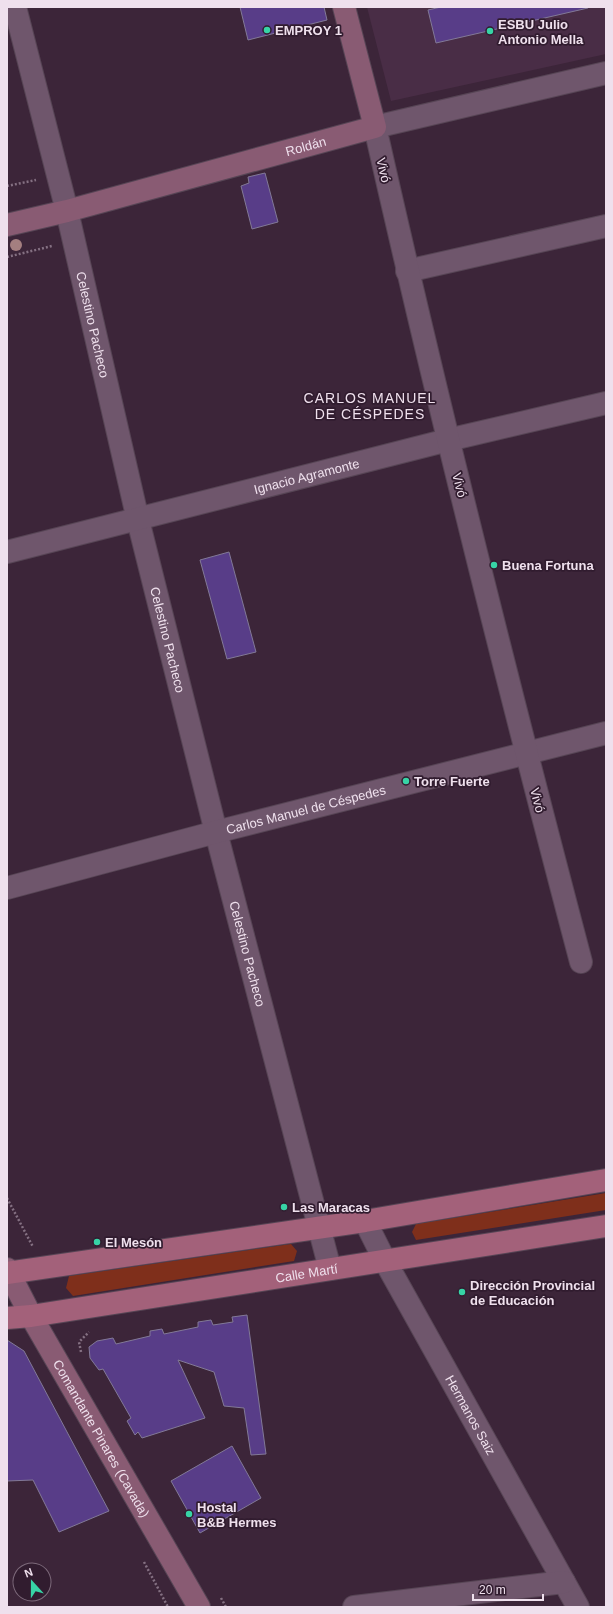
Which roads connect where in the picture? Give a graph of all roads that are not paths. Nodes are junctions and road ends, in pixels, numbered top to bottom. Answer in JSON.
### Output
{"nodes":[{"id":1,"x":15,"y":7,"type":"edge"},
{"id":2,"x":344,"y":7,"type":"edge"},
{"id":3,"x":606,"y":73,"type":"edge"},
{"id":4,"x":375,"y":127,"type":"junction"},
{"id":5,"x":67,"y":211,"type":"junction"},
{"id":6,"x":7,"y":225,"type":"edge"},
{"id":7,"x":606,"y":226,"type":"edge"},
{"id":8,"x":407,"y":271,"type":"junction"},
{"id":9,"x":606,"y":403,"type":"edge"},
{"id":10,"x":448,"y":440,"type":"junction"},
{"id":11,"x":138,"y":520,"type":"junction"},
{"id":12,"x":7,"y":552,"type":"edge"},
{"id":13,"x":606,"y":733,"type":"edge"},
{"id":14,"x":526,"y":754,"type":"junction"},
{"id":15,"x":216,"y":832,"type":"junction"},
{"id":16,"x":7,"y":888,"type":"edge"},
{"id":17,"x":581,"y":962,"type":"dead end"},
{"id":18,"x":606,"y":1180,"type":"edge"},
{"id":19,"x":366,"y":1221,"type":"junction"},
{"id":20,"x":606,"y":1226,"type":"edge"},
{"id":21,"x":320,"y":1228,"type":"junction"},
{"id":22,"x":385,"y":1261,"type":"junction"},
{"id":23,"x":330,"y":1269,"type":"junction"},
{"id":24,"x":8,"y":1271,"type":"edge"},
{"id":25,"x":31,"y":1316,"type":"junction"},
{"id":26,"x":7,"y":1318,"type":"edge"},
{"id":27,"x":564,"y":1582,"type":"junction"},
{"id":28,"x":198,"y":1607,"type":"edge"},
{"id":29,"x":354,"y":1607,"type":"edge"},
{"id":30,"x":578,"y":1607,"type":"edge"}],
"edges":[{"from":1,"to":5,"type":"street","name":"Celestino Pacheco"},
{"from":2,"to":4,"type":"main road","name":"Vivó"},
{"from":3,"to":4,"type":"street","name":"Roldán"},
{"from":4,"to":5,"type":"main road","name":"Roldán"},
{"from":4,"to":8,"type":"street","name":"Vivó"},
{"from":5,"to":6,"type":"main road","name":"Roldán"},
{"from":5,"to":11,"type":"street","name":"Celestino Pacheco"},
{"from":7,"to":8,"type":"street"},
{"from":8,"to":10,"type":"street","name":"Vivó"},
{"from":9,"to":10,"type":"street","name":"Ignacio Agramonte"},
{"from":10,"to":11,"type":"street","name":"Ignacio Agramonte"},
{"from":10,"to":14,"type":"street","name":"Vivó"},
{"from":11,"to":12,"type":"street","name":"Ignacio Agramonte"},
{"from":11,"to":15,"type":"street","name":"Celestino Pacheco"},
{"from":13,"to":14,"type":"street","name":"Carlos Manuel de Céspedes"},
{"from":14,"to":15,"type":"street","name":"Carlos Manuel de Céspedes"},
{"from":14,"to":17,"type":"street","name":"Vivó"},
{"from":15,"to":16,"type":"street","name":"Carlos Manuel de Céspedes"},
{"from":15,"to":21,"type":"street","name":"Celestino Pacheco"},
{"from":18,"to":19,"type":"main road"},
{"from":19,"to":21,"type":"main road"},
{"from":19,"to":22,"type":"street","name":"Hermanos Saiz"},
{"from":20,"to":22,"type":"main road","name":"Calle Martí"},
{"from":21,"to":23,"type":"street","name":"Celestino Pacheco"},
{"from":21,"to":24,"type":"main road"},
{"from":22,"to":23,"type":"main road","name":"Calle Martí"},
{"from":22,"to":27,"type":"street","name":"Hermanos Saiz"},
{"from":23,"to":25,"type":"main road","name":"Calle Martí"},
{"from":24,"to":25,"type":"main road","name":"Comandante Pinares (Cavada)"},
{"from":25,"to":26,"type":"main road","name":"Calle Martí"},
{"from":25,"to":28,"type":"main road","name":"Comandante Pinares (Cavada)"},
{"from":27,"to":29,"type":"street"},
{"from":27,"to":30,"type":"street","name":"Hermanos Saiz"}]}
